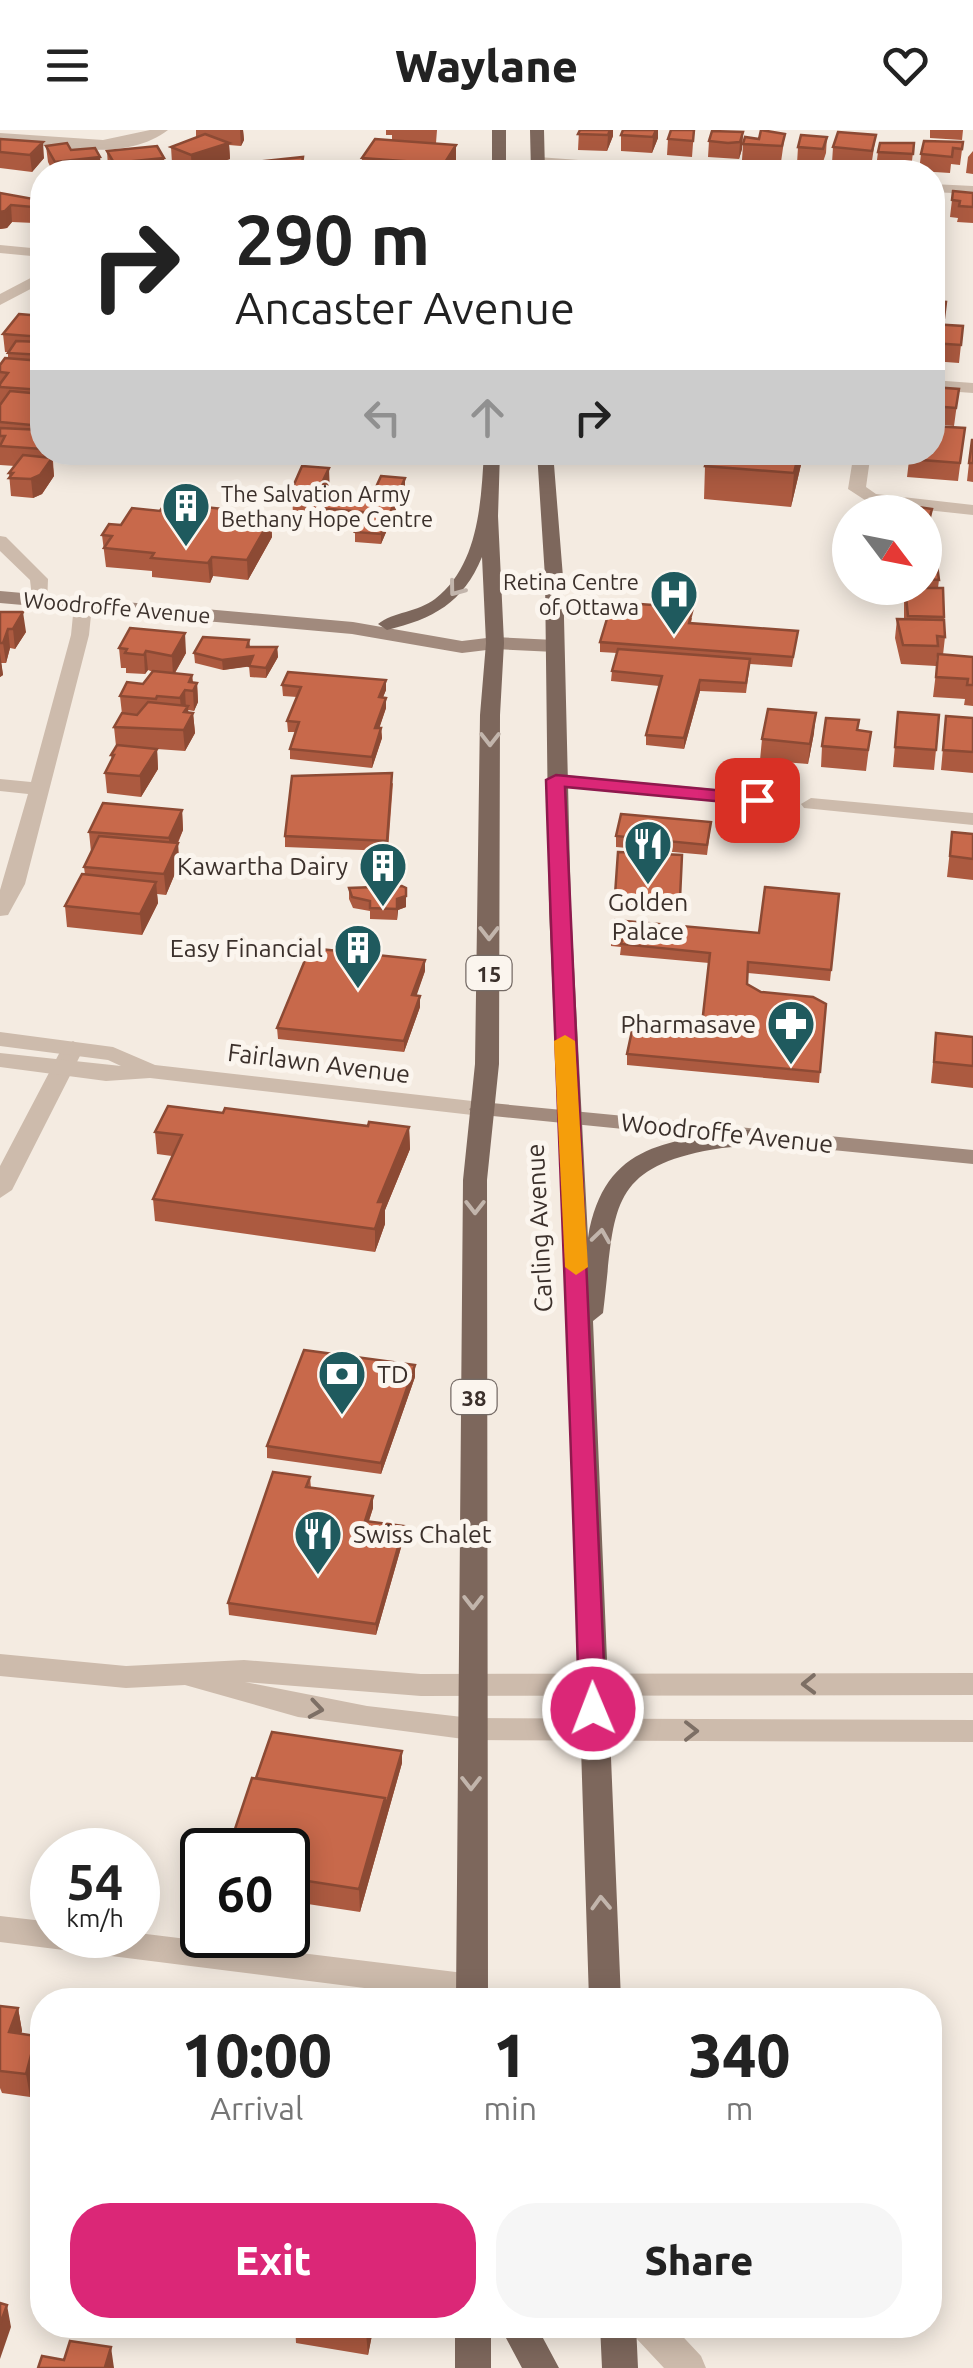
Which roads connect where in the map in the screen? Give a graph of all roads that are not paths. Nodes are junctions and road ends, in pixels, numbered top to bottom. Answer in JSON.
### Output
{"nodes":[{"id":1,"x":161,"y":130,"type":"edge"},
{"id":2,"x":499,"y":130,"type":"edge"},
{"id":3,"x":537,"y":130,"type":"edge"},
{"id":4,"x":0,"y":137,"type":"edge"},
{"id":5,"x":499,"y":160,"type":"edge"},
{"id":6,"x":538,"y":160,"type":"edge"},
{"id":7,"x":945,"y":189,"type":"edge"},
{"id":8,"x":973,"y":190,"type":"edge"},
{"id":9,"x":0,"y":249,"type":"edge"},
{"id":10,"x":30,"y":251,"type":"edge"},
{"id":11,"x":30,"y":284,"type":"edge"},
{"id":12,"x":0,"y":300,"type":"edge"},
{"id":13,"x":945,"y":386,"type":"edge"},
{"id":14,"x":973,"y":388,"type":"edge"},
{"id":15,"x":491,"y":465,"type":"edge"},
{"id":16,"x":546,"y":465,"type":"edge"},
{"id":17,"x":861,"y":465,"type":"edge"},
{"id":18,"x":973,"y":510,"type":"edge"},
{"id":19,"x":488,"y":516,"type":"junction"},
{"id":20,"x":0,"y":540,"type":"edge"},
{"id":21,"x":0,"y":597,"type":"edge"},
{"id":22,"x":40,"y":601,"type":"junction"},
{"id":23,"x":83,"y":605,"type":"junction"},
{"id":24,"x":387,"y":624,"type":"junction"},
{"id":25,"x":353,"y":628,"type":"junction"},
{"id":26,"x":495,"y":643,"type":"junction"},
{"id":27,"x":554,"y":646,"type":"junction"},
{"id":28,"x":556,"y":780,"type":"junction"},
{"id":29,"x":0,"y":785,"type":"edge"},
{"id":30,"x":36,"y":789,"type":"junction"},
{"id":31,"x":757,"y":800,"type":"dead end"},
{"id":32,"x":811,"y":804,"type":"dead end"},
{"id":33,"x":973,"y":819,"type":"edge"},
{"id":34,"x":0,"y":910,"type":"edge"},
{"id":35,"x":0,"y":1039,"type":"edge"},
{"id":36,"x":68,"y":1058,"type":"junction"},
{"id":37,"x":0,"y":1060,"type":"edge"},
{"id":38,"x":481,"y":1110,"type":"junction"},
{"id":39,"x":568,"y":1118,"type":"junction"},
{"id":40,"x":754,"y":1136,"type":"junction"},
{"id":41,"x":973,"y":1157,"type":"edge"},
{"id":42,"x":0,"y":1190,"type":"edge"},
{"id":43,"x":582,"y":1367,"type":"junction"},
{"id":44,"x":0,"y":1664,"type":"edge"},
{"id":45,"x":182,"y":1676,"type":"junction"},
{"id":46,"x":973,"y":1684,"type":"edge"},
{"id":47,"x":474,"y":1685,"type":"junction"},
{"id":48,"x":592,"y":1686,"type":"junction"},
{"id":49,"x":471,"y":1728,"type":"junction"},
{"id":50,"x":973,"y":1731,"type":"edge"},
{"id":51,"x":594,"y":1732,"type":"junction"},
{"id":52,"x":0,"y":1929,"type":"edge"},
{"id":53,"x":428,"y":1988,"type":"edge"},
{"id":54,"x":472,"y":1988,"type":"edge"},
{"id":55,"x":604,"y":1988,"type":"edge"},
{"id":56,"x":473,"y":2338,"type":"edge"},
{"id":57,"x":524,"y":2338,"type":"edge"},
{"id":58,"x":619,"y":2338,"type":"edge"},
{"id":59,"x":660,"y":2338,"type":"edge"},
{"id":60,"x":473,"y":2367,"type":"edge"},
{"id":61,"x":541,"y":2368,"type":"edge"},
{"id":62,"x":620,"y":2368,"type":"edge"},
{"id":63,"x":688,"y":2368,"type":"edge"}],
"edges":[{"from":1,"to":4,"type":"street"},
{"from":2,"to":5,"type":"main road"},
{"from":3,"to":6,"type":"main road"},
{"from":7,"to":8,"type":"street"},
{"from":9,"to":10,"type":"street"},
{"from":11,"to":12,"type":"street"},
{"from":13,"to":14,"type":"street"},
{"from":15,"to":19,"type":"main road"},
{"from":16,"to":27,"type":"main road","name":"Carling Avenue"},
{"from":17,"to":18,"type":"street"},
{"from":19,"to":24,"type":"main road","one_way":true},
{"from":19,"to":26,"type":"main road"},
{"from":20,"to":22,"type":"street"},
{"from":21,"to":22,"type":"main road","name":"Woodroffe Avenue"},
{"from":22,"to":23,"type":"main road","name":"Woodroffe Avenue"},
{"from":23,"to":25,"type":"main road","name":"Woodroffe Avenue"},
{"from":23,"to":30,"type":"street"},
{"from":24,"to":25,"type":"main road","name":"Woodroffe Avenue"},
{"from":24,"to":26,"type":"main road","name":"Woodroffe Avenue"},
{"from":25,"to":26,"type":"main road","name":"Woodroffe Avenue"},
{"from":26,"to":27,"type":"main road"},
{"from":26,"to":38,"type":"main road","number":"15","one_way":true},
{"from":27,"to":28,"type":"main road","name":"Carling Avenue"},
{"from":28,"to":31,"type":"street"},
{"from":28,"to":39,"type":"main road","name":"Carling Avenue"},
{"from":29,"to":30,"type":"street"},
{"from":30,"to":34,"type":"street"},
{"from":32,"to":33,"type":"street"},
{"from":35,"to":36,"type":"street","name":"Fairlawn Avenue"},
{"from":36,"to":37,"type":"street","name":"Fairlawn Avenue"},
{"from":36,"to":38,"type":"street","name":"Fairlawn Avenue"},
{"from":36,"to":42,"type":"street"},
{"from":38,"to":39,"type":"main road","name":"Woodroffe Avenue"},
{"from":38,"to":47,"type":"main road","number":"38","one_way":true},
{"from":39,"to":40,"type":"main road","name":"Woodroffe Avenue"},
{"from":39,"to":43,"type":"main road","name":"Carling Avenue"},
{"from":40,"to":41,"type":"main road","name":"Woodroffe Avenue"},
{"from":43,"to":40,"type":"main road","one_way":true},
{"from":43,"to":48,"type":"main road","name":"Carling Avenue"},
{"from":44,"to":45,"type":"street"},
{"from":45,"to":47,"type":"street"},
{"from":45,"to":49,"type":"street","one_way":true},
{"from":46,"to":48,"type":"street","one_way":true},
{"from":47,"to":48,"type":"street"},
{"from":47,"to":49,"type":"main road","number":"38"},
{"from":48,"to":51,"type":"main road","name":"Carling Avenue"},
{"from":49,"to":51,"type":"street"},
{"from":49,"to":54,"type":"main road","number":"38","one_way":true},
{"from":51,"to":50,"type":"street","one_way":true},
{"from":55,"to":51,"type":"main road","name":"Carling Avenue","one_way":true},
{"from":52,"to":53,"type":"street"},
{"from":56,"to":60,"type":"main road"},
{"from":57,"to":61,"type":"main road"},
{"from":58,"to":62,"type":"main road"},
{"from":59,"to":63,"type":"street"}]}
